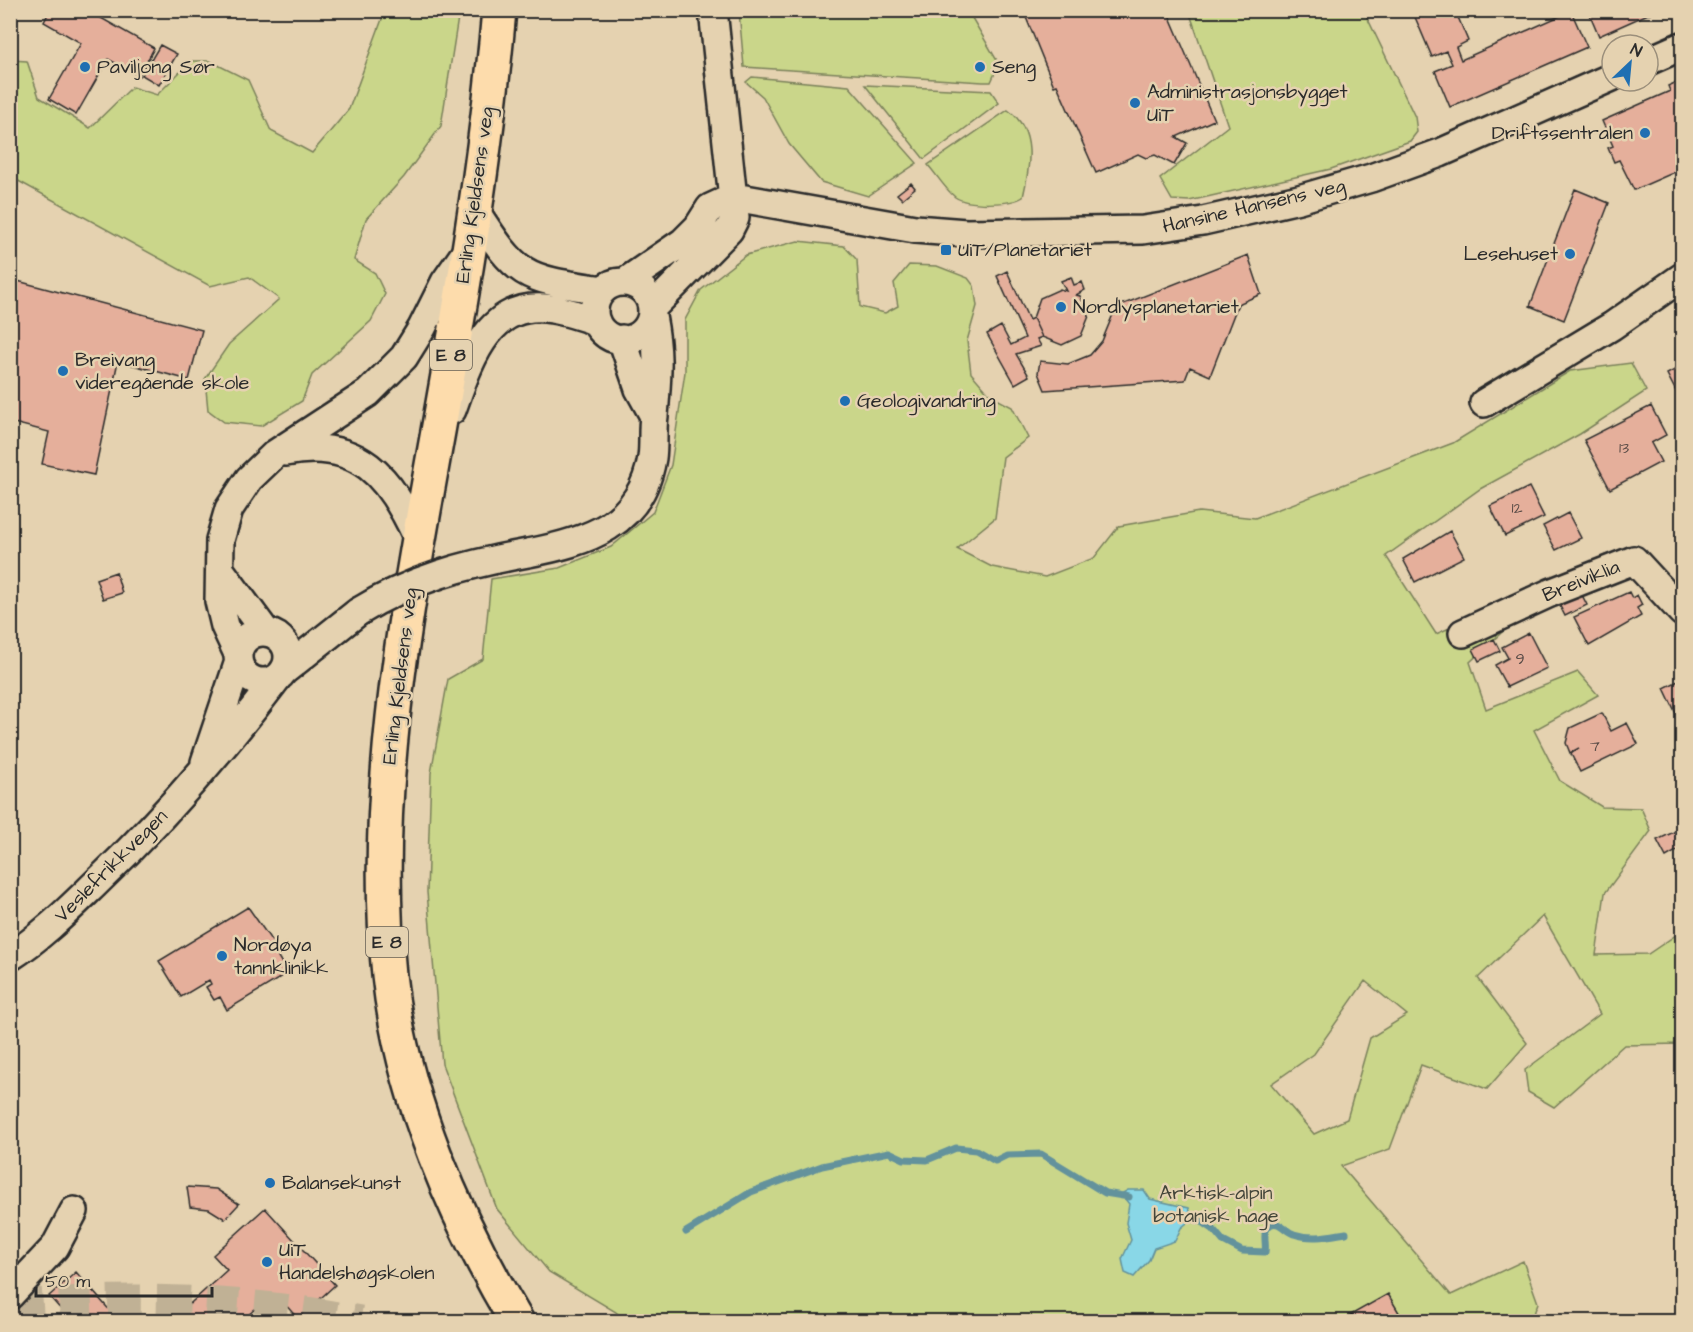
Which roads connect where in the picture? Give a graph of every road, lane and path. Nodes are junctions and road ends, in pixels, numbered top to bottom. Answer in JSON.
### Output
{"nodes":[{"id":1,"x":498,"y":10,"type":"edge"},
{"id":2,"x":713,"y":10,"type":"edge"},
{"id":3,"x":1683,"y":46,"type":"edge"},
{"id":4,"x":1660,"y":56,"type":"edge"},
{"id":5,"x":1600,"y":82,"type":"edge"},
{"id":6,"x":734,"y":197,"type":"junction"},
{"id":7,"x":474,"y":209,"type":"junction"},
{"id":8,"x":468,"y":249,"type":"junction"},
{"id":9,"x":1683,"y":277,"type":"edge"},
{"id":10,"x":614,"y":286,"type":"junction"},
{"id":11,"x":652,"y":312,"type":"junction"},
{"id":12,"x":596,"y":321,"type":"junction"},
{"id":13,"x":622,"y":339,"type":"junction"},
{"id":14,"x":1484,"y":403,"type":"dead end"},
{"id":15,"x":654,"y":416,"type":"junction"},
{"id":16,"x":274,"y":454,"type":"junction"},
{"id":17,"x":433,"y":461,"type":"junction"},
{"id":18,"x":418,"y":539,"type":"junction"},
{"id":19,"x":221,"y":571,"type":"junction"},
{"id":20,"x":1683,"y":612,"type":"edge"},
{"id":21,"x":351,"y":616,"type":"junction"},
{"id":22,"x":271,"y":633,"type":"junction"},
{"id":23,"x":1463,"y":633,"type":"dead end"},
{"id":24,"x":238,"y":659,"type":"junction"},
{"id":25,"x":281,"y":673,"type":"junction"},
{"id":26,"x":203,"y":767,"type":"junction"},
{"id":27,"x":10,"y":957,"type":"edge"},
{"id":28,"x":74,"y":1211,"type":"dead end"},
{"id":29,"x":10,"y":1295,"type":"edge"},
{"id":30,"x":517,"y":1322,"type":"edge"}],
"edges":[{"from":1,"to":7,"type":"highway","name":"Erling Kjeldsens veg","number":"E 8"},
{"from":2,"to":6,"type":"street"},
{"from":3,"to":4,"type":"street"},
{"from":5,"to":6,"type":"street","name":"Hansine Hansens veg"},
{"from":6,"to":10,"type":"street"},
{"from":6,"to":11,"type":"street"},
{"from":7,"to":8,"type":"highway","name":"Erling Kjeldsens veg","number":"E 8"},
{"from":7,"to":10,"type":"street"},
{"from":8,"to":16,"type":"street"},
{"from":8,"to":17,"type":"highway","name":"Erling Kjeldsens veg","number":"E 8"},
{"from":9,"to":14,"type":"street"},
{"from":10,"to":11,"type":"street"},
{"from":10,"to":12,"type":"street"},
{"from":11,"to":13,"type":"street"},
{"from":11,"to":15,"type":"street","name":"Veslefrikkvegen"},
{"from":12,"to":13,"type":"street"},
{"from":12,"to":17,"type":"street"},
{"from":13,"to":15,"type":"street"},
{"from":15,"to":21,"type":"street","name":"Veslefrikkvegen","bridge":true},
{"from":16,"to":18,"type":"street"},
{"from":16,"to":19,"type":"street"},
{"from":17,"to":18,"type":"highway","name":"Erling Kjeldsens veg","number":"E 8"},
{"from":18,"to":30,"type":"highway","name":"Erling Kjeldsens veg","number":"E 8"},
{"from":19,"to":22,"type":"street"},
{"from":19,"to":24,"type":"street"},
{"from":20,"to":23,"type":"street","name":"Breiviklia"},
{"from":21,"to":22,"type":"street","name":"Veslefrikkvegen"},
{"from":21,"to":25,"type":"street","name":"Veslefrikkvegen"},
{"from":22,"to":24,"type":"street"},
{"from":22,"to":25,"type":"street"},
{"from":24,"to":25,"type":"street"},
{"from":24,"to":26,"type":"street","name":"Veslefrikkvegen"},
{"from":25,"to":26,"type":"street","name":"Veslefrikkvegen"},
{"from":26,"to":27,"type":"street","name":"Veslefrikkvegen"},
{"from":28,"to":29,"type":"street"}]}
